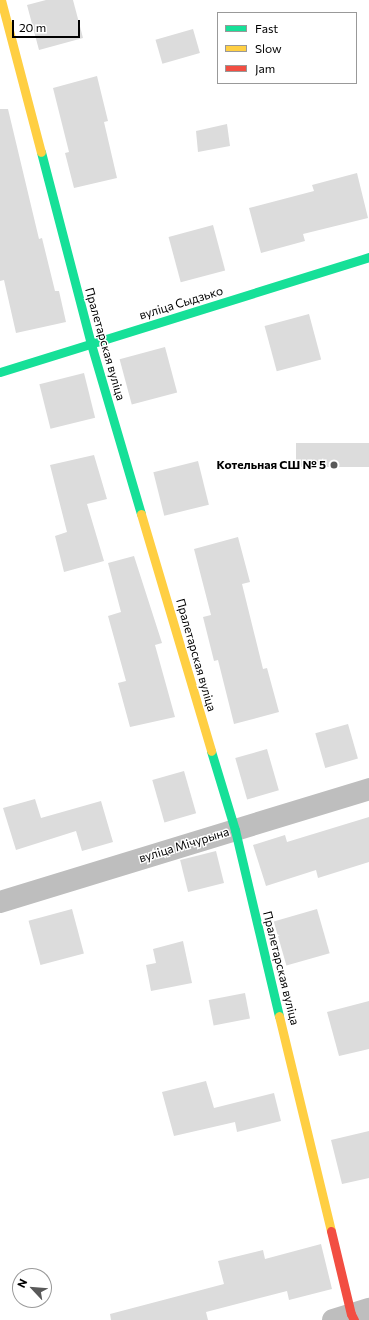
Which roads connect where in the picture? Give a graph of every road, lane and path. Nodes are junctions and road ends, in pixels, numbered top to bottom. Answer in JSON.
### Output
{"nodes":[{"id":1,"x":0,"y":0,"type":"edge"},
{"id":2,"x":369,"y":257,"type":"edge"},
{"id":3,"x":91,"y":344,"type":"junction"},
{"id":4,"x":0,"y":372,"type":"edge"},
{"id":5,"x":369,"y":789,"type":"edge"},
{"id":6,"x":235,"y":830,"type":"junction"},
{"id":7,"x":0,"y":902,"type":"edge"},
{"id":8,"x":352,"y":1316,"type":"edge"}],
"edges":[{"from":1,"to":3,"type":"street","name":"Пралетарская вуліца"},
{"from":2,"to":3,"type":"street","name":"вуліца Сыдзько"},
{"from":3,"to":4,"type":"street","name":"вуліца Сыдзько"},
{"from":3,"to":6,"type":"street","name":"Пралетарская вуліца"},
{"from":5,"to":6,"type":"street","name":"вуліца Мічурына"},
{"from":6,"to":7,"type":"street","name":"вуліца Мічурына"},
{"from":6,"to":8,"type":"street","name":"Пралетарская вуліца"}]}
